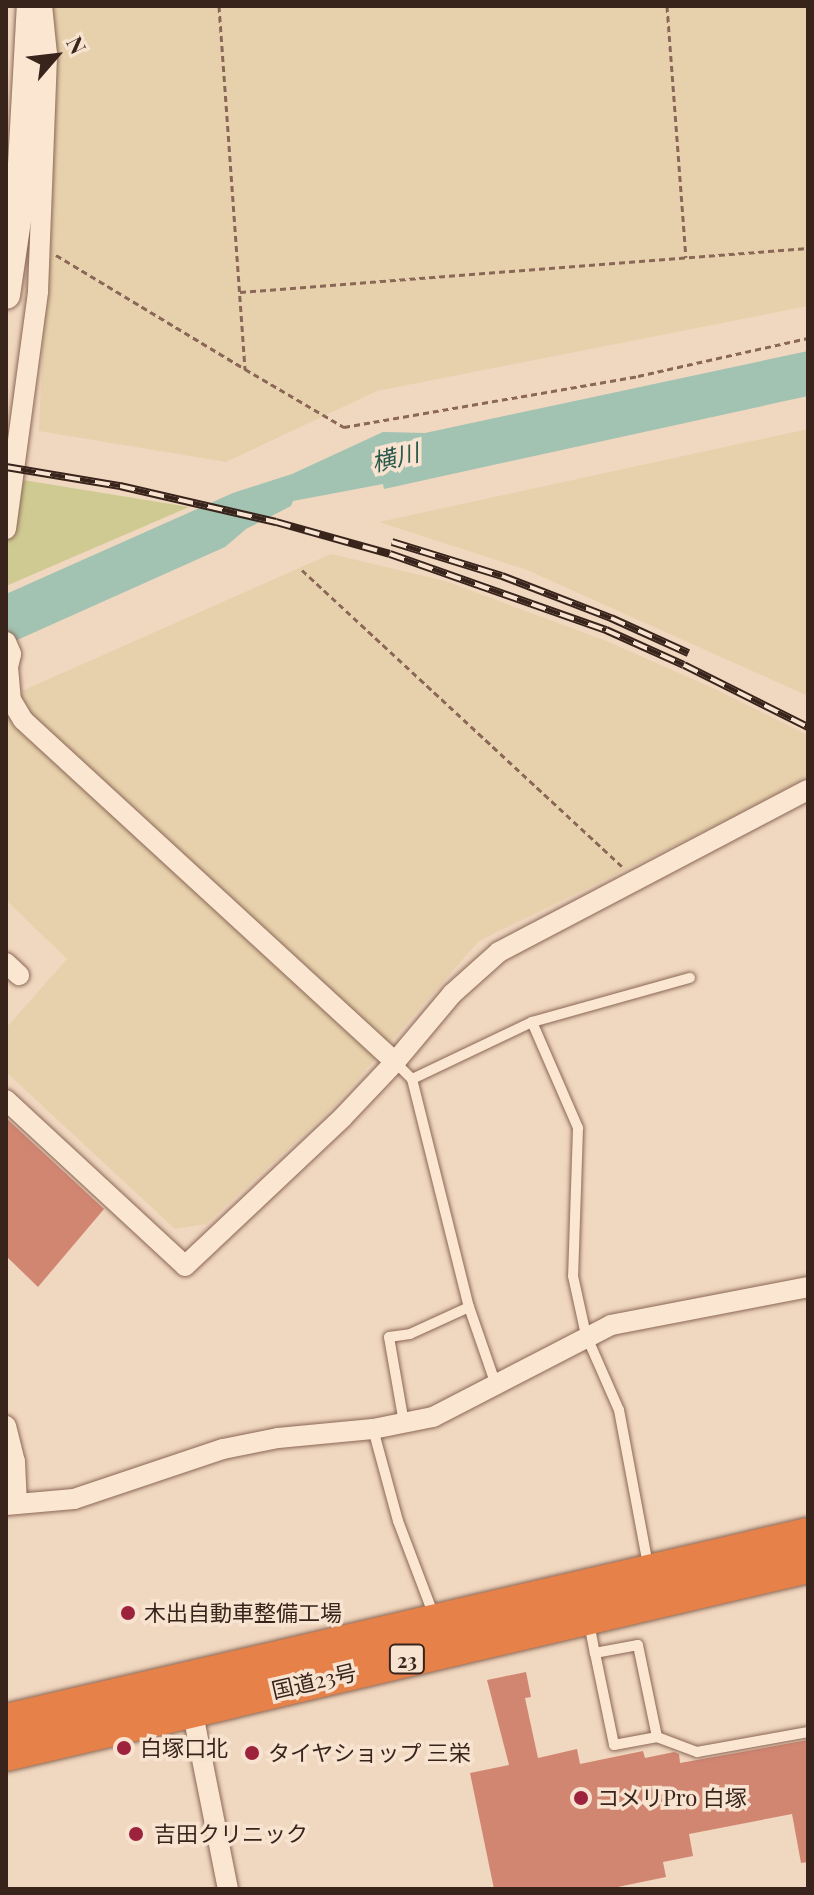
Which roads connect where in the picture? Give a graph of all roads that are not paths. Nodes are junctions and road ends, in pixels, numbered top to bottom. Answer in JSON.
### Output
{"nodes":[{"id":1,"x":31,"y":6,"type":"edge"},
{"id":2,"x":42,"y":6,"type":"edge"},
{"id":3,"x":6,"y":295,"type":"edge"},
{"id":4,"x":6,"y":529,"type":"edge"},
{"id":5,"x":8,"y":657,"type":"edge"},
{"id":6,"x":808,"y":790,"type":"edge"},
{"id":7,"x":690,"y":978,"type":"dead end"},
{"id":8,"x":532,"y":1022,"type":"junction"},
{"id":9,"x":395,"y":1062,"type":"junction"},
{"id":10,"x":412,"y":1079,"type":"junction"},
{"id":11,"x":6,"y":1100,"type":"edge"},
{"id":12,"x":808,"y":1287,"type":"edge"},
{"id":13,"x":469,"y":1307,"type":"junction"},
{"id":14,"x":586,"y":1335,"type":"junction"},
{"id":15,"x":497,"y":1387,"type":"junction"},
{"id":16,"x":404,"y":1423,"type":"junction"},
{"id":17,"x":6,"y":1426,"type":"edge"},
{"id":18,"x":373,"y":1429,"type":"junction"},
{"id":19,"x":12,"y":1505,"type":"edge"},
{"id":20,"x":808,"y":1536,"type":"edge"},
{"id":21,"x":647,"y":1559,"type":"dead end"},
{"id":22,"x":808,"y":1565,"type":"edge"},
{"id":23,"x":431,"y":1608,"type":"dead end"},
{"id":24,"x":587,"y":1616,"type":"junction"},
{"id":25,"x":595,"y":1653,"type":"junction"},
{"id":26,"x":192,"y":1709,"type":"junction"},
{"id":27,"x":6,"y":1722,"type":"edge"},
{"id":28,"x":808,"y":1732,"type":"edge"},
{"id":29,"x":657,"y":1737,"type":"junction"},
{"id":30,"x":6,"y":1753,"type":"edge"},
{"id":31,"x":228,"y":1889,"type":"edge"}],
"edges":[{"from":1,"to":3,"type":"main road"},
{"from":2,"to":4,"type":"street"},
{"from":5,"to":9,"type":"street"},
{"from":6,"to":9,"type":"street"},
{"from":7,"to":8,"type":"lane"},
{"from":8,"to":10,"type":"lane"},
{"from":8,"to":14,"type":"lane"},
{"from":9,"to":10,"type":"lane"},
{"from":9,"to":11,"type":"street"},
{"from":10,"to":13,"type":"lane"},
{"from":12,"to":14,"type":"street"},
{"from":13,"to":15,"type":"lane"},
{"from":13,"to":16,"type":"lane"},
{"from":14,"to":15,"type":"street"},
{"from":14,"to":21,"type":"lane"},
{"from":15,"to":16,"type":"street"},
{"from":16,"to":18,"type":"street"},
{"from":17,"to":19,"type":"street"},
{"from":18,"to":19,"type":"street"},
{"from":18,"to":23,"type":"lane"},
{"from":20,"to":27,"type":"highway","name":"国道23号","number":"23"},
{"from":22,"to":24,"type":"highway","name":"国道23号","number":"23"},
{"from":24,"to":25,"type":"lane"},
{"from":24,"to":26,"type":"highway","name":"国道23号","number":"23"},
{"from":25,"to":29,"type":"lane"},
{"from":25,"to":29,"type":"lane"},
{"from":26,"to":30,"type":"highway","name":"国道23号","number":"23"},
{"from":26,"to":31,"type":"street"},
{"from":28,"to":29,"type":"lane"}]}
